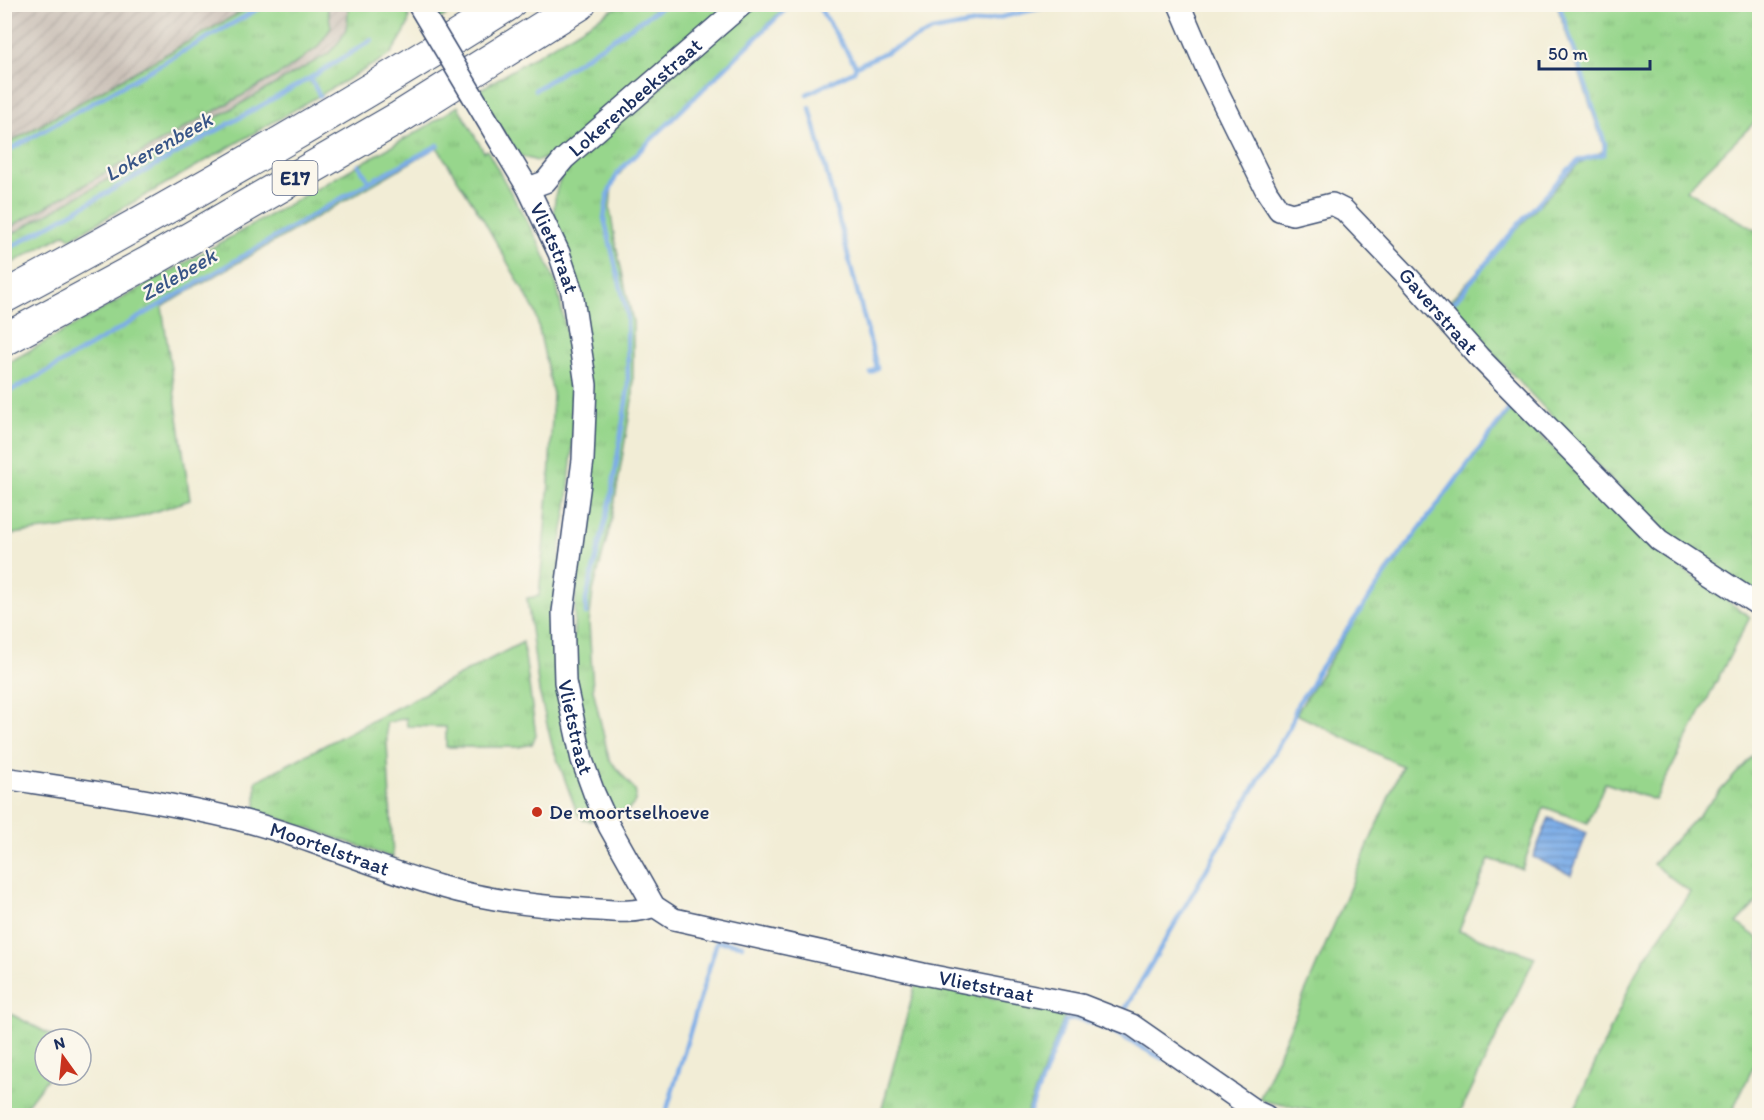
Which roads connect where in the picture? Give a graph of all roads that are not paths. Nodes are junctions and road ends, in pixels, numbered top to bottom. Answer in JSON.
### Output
{"nodes":[{"id":1,"x":417,"y":4,"type":"edge"},
{"id":2,"x":509,"y":4,"type":"edge"},
{"id":3,"x":580,"y":4,"type":"edge"},
{"id":4,"x":743,"y":4,"type":"edge"},
{"id":5,"x":1179,"y":4,"type":"edge"},
{"id":6,"x":528,"y":188,"type":"junction"},
{"id":7,"x":4,"y":297,"type":"edge"},
{"id":8,"x":4,"y":340,"type":"edge"},
{"id":9,"x":1760,"y":606,"type":"edge"},
{"id":10,"x":4,"y":778,"type":"edge"},
{"id":11,"x":654,"y":906,"type":"junction"},
{"id":12,"x":1266,"y":1116,"type":"edge"}],
"edges":[{"from":1,"to":6,"type":"street","name":"Vlietstraat","bridge":true},
{"from":2,"to":7,"type":"highway","number":"E17"},
{"from":3,"to":8,"type":"highway","number":"E17"},
{"from":4,"to":6,"type":"street","name":"Lokerenbeekstraat"},
{"from":5,"to":9,"type":"street","name":"Gaverstraat"},
{"from":6,"to":11,"type":"street","name":"Vlietstraat"},
{"from":10,"to":11,"type":"street","name":"Moortelstraat"},
{"from":11,"to":12,"type":"street","name":"Vlietstraat"}]}
